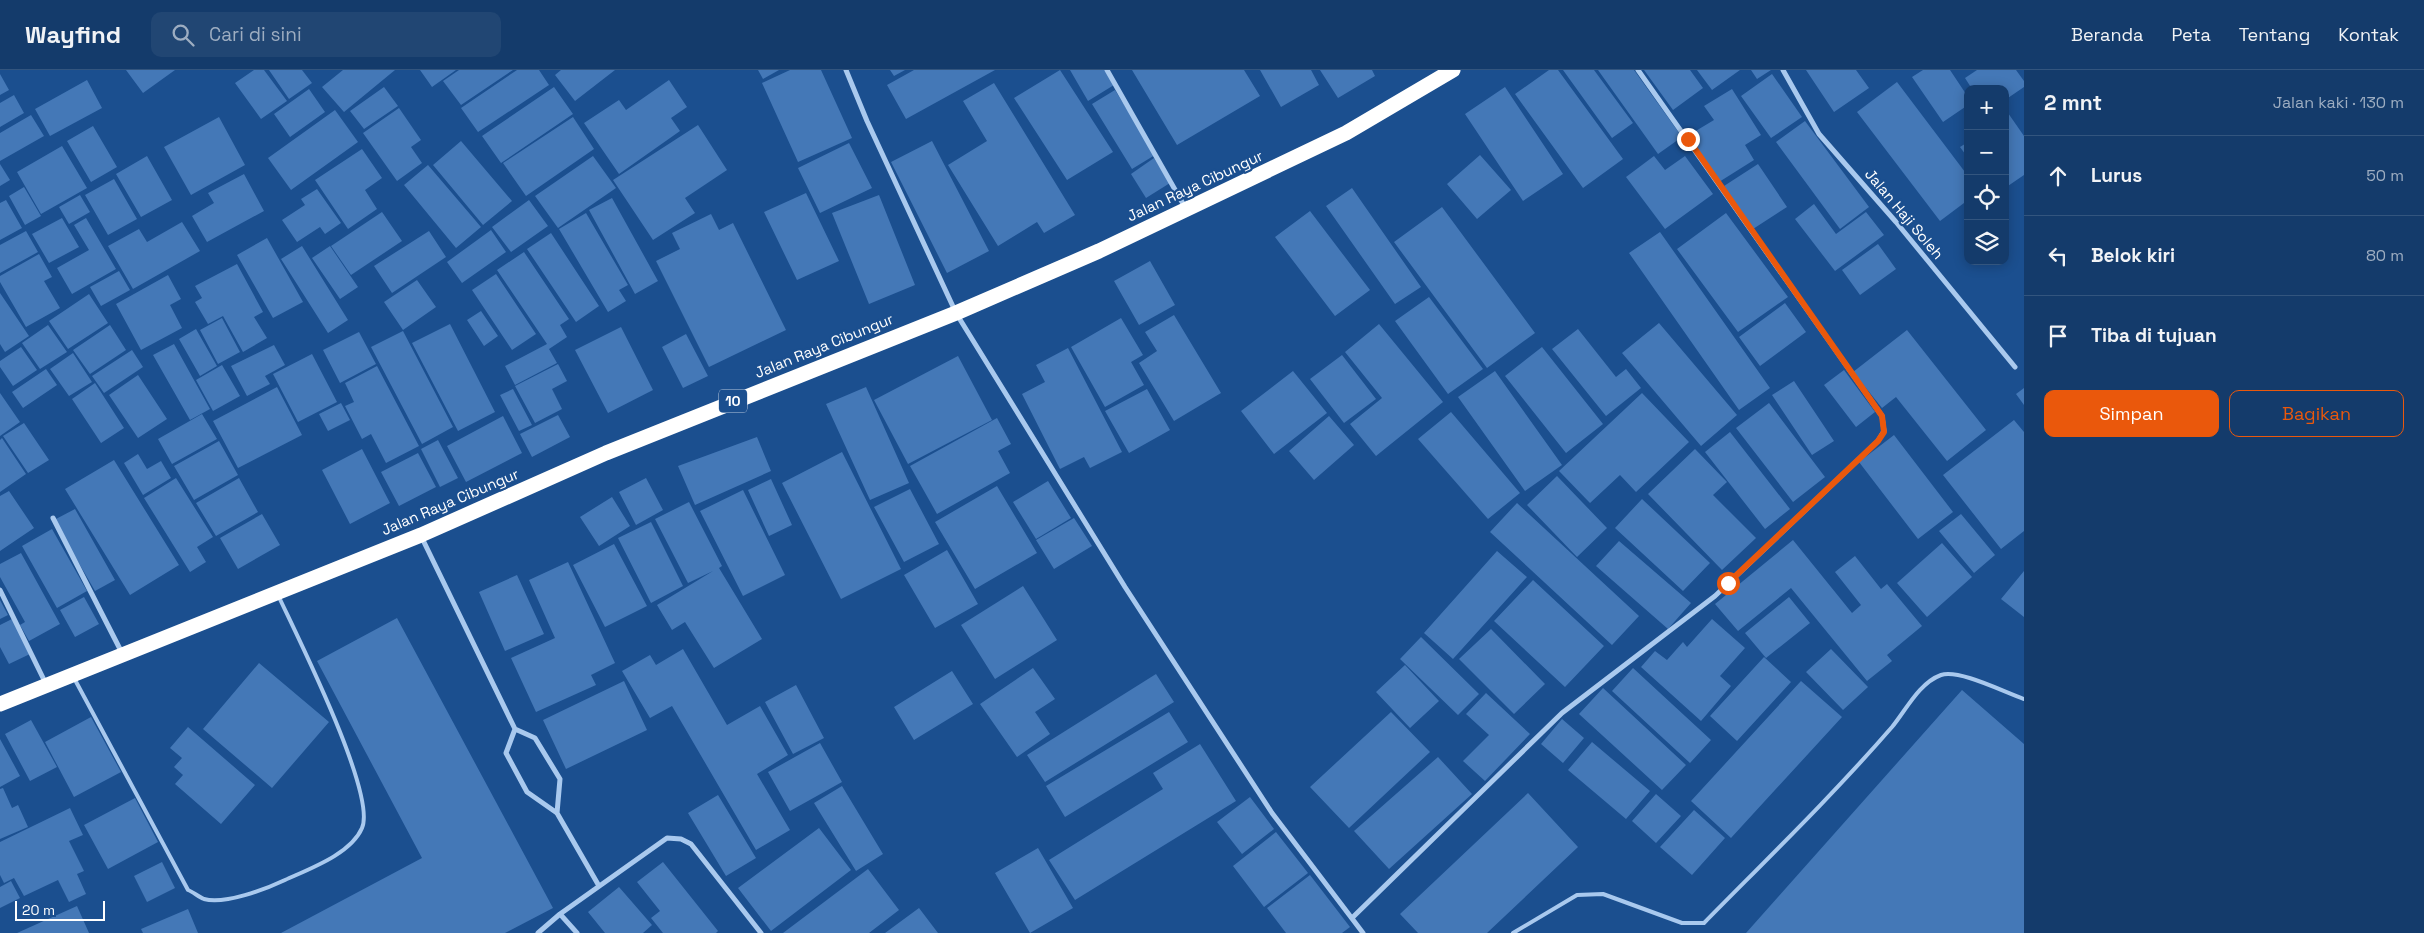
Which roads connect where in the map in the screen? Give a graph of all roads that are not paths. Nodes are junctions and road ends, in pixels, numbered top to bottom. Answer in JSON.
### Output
{"nodes":[{"id":1,"x":846,"y":70,"type":"edge"},
{"id":2,"x":1107,"y":70,"type":"edge"},
{"id":3,"x":1453,"y":70,"type":"edge"},
{"id":4,"x":1638,"y":70,"type":"edge"},
{"id":5,"x":1783,"y":70,"type":"edge"},
{"id":6,"x":1186,"y":209,"type":"junction"},
{"id":7,"x":956,"y":313,"type":"junction"},
{"id":8,"x":2015,"y":367,"type":"dead end"},
{"id":9,"x":53,"y":518,"type":"dead end"},
{"id":10,"x":421,"y":535,"type":"junction"},
{"id":11,"x":0,"y":590,"type":"edge"},
{"id":12,"x":276,"y":592,"type":"junction"},
{"id":13,"x":123,"y":653,"type":"junction"},
{"id":14,"x":72,"y":674,"type":"junction"},
{"id":15,"x":47,"y":686,"type":"junction"},
{"id":16,"x":2024,"y":699,"type":"edge"},
{"id":17,"x":0,"y":704,"type":"edge"},
{"id":18,"x":515,"y":729,"type":"junction"},
{"id":19,"x":557,"y":813,"type":"junction"},
{"id":20,"x":599,"y":886,"type":"junction"},
{"id":21,"x":560,"y":914,"type":"junction"},
{"id":22,"x":1352,"y":918,"type":"junction"},
{"id":23,"x":538,"y":933,"type":"edge"},
{"id":24,"x":577,"y":933,"type":"edge"},
{"id":25,"x":761,"y":933,"type":"edge"},
{"id":26,"x":1363,"y":933,"type":"edge"},
{"id":27,"x":1513,"y":933,"type":"edge"}],
"edges":[{"from":1,"to":7,"type":"street"},
{"from":2,"to":6,"type":"street"},
{"from":3,"to":6,"type":"highway","name":"Jalan Raya Cibungur","number":"10"},
{"from":4,"to":22,"type":"street"},
{"from":5,"to":8,"type":"street","name":"Jalan Haji Soleh"},
{"from":6,"to":7,"type":"highway","name":"Jalan Raya Cibungur","number":"10"},
{"from":7,"to":10,"type":"highway","name":"Jalan Raya Cibungur","number":"10"},
{"from":7,"to":22,"type":"street"},
{"from":9,"to":13,"type":"street"},
{"from":10,"to":12,"type":"highway","name":"Jalan Raya Cibungur","number":"10"},
{"from":10,"to":18,"type":"street"},
{"from":11,"to":15,"type":"street"},
{"from":12,"to":13,"type":"highway","name":"Jalan Raya Cibungur","number":"10"},
{"from":12,"to":14,"type":"lane"},
{"from":13,"to":14,"type":"highway","name":"Jalan Raya Cibungur","number":"10"},
{"from":14,"to":15,"type":"highway","name":"Jalan Raya Cibungur","number":"10"},
{"from":15,"to":17,"type":"highway","name":"Jalan Raya Cibungur","number":"10"},
{"from":16,"to":27,"type":"lane"},
{"from":18,"to":19,"type":"street"},
{"from":18,"to":19,"type":"street"},
{"from":19,"to":20,"type":"street"},
{"from":20,"to":21,"type":"street"},
{"from":20,"to":25,"type":"street"},
{"from":21,"to":23,"type":"street"},
{"from":21,"to":24,"type":"street"},
{"from":22,"to":26,"type":"street"}]}
